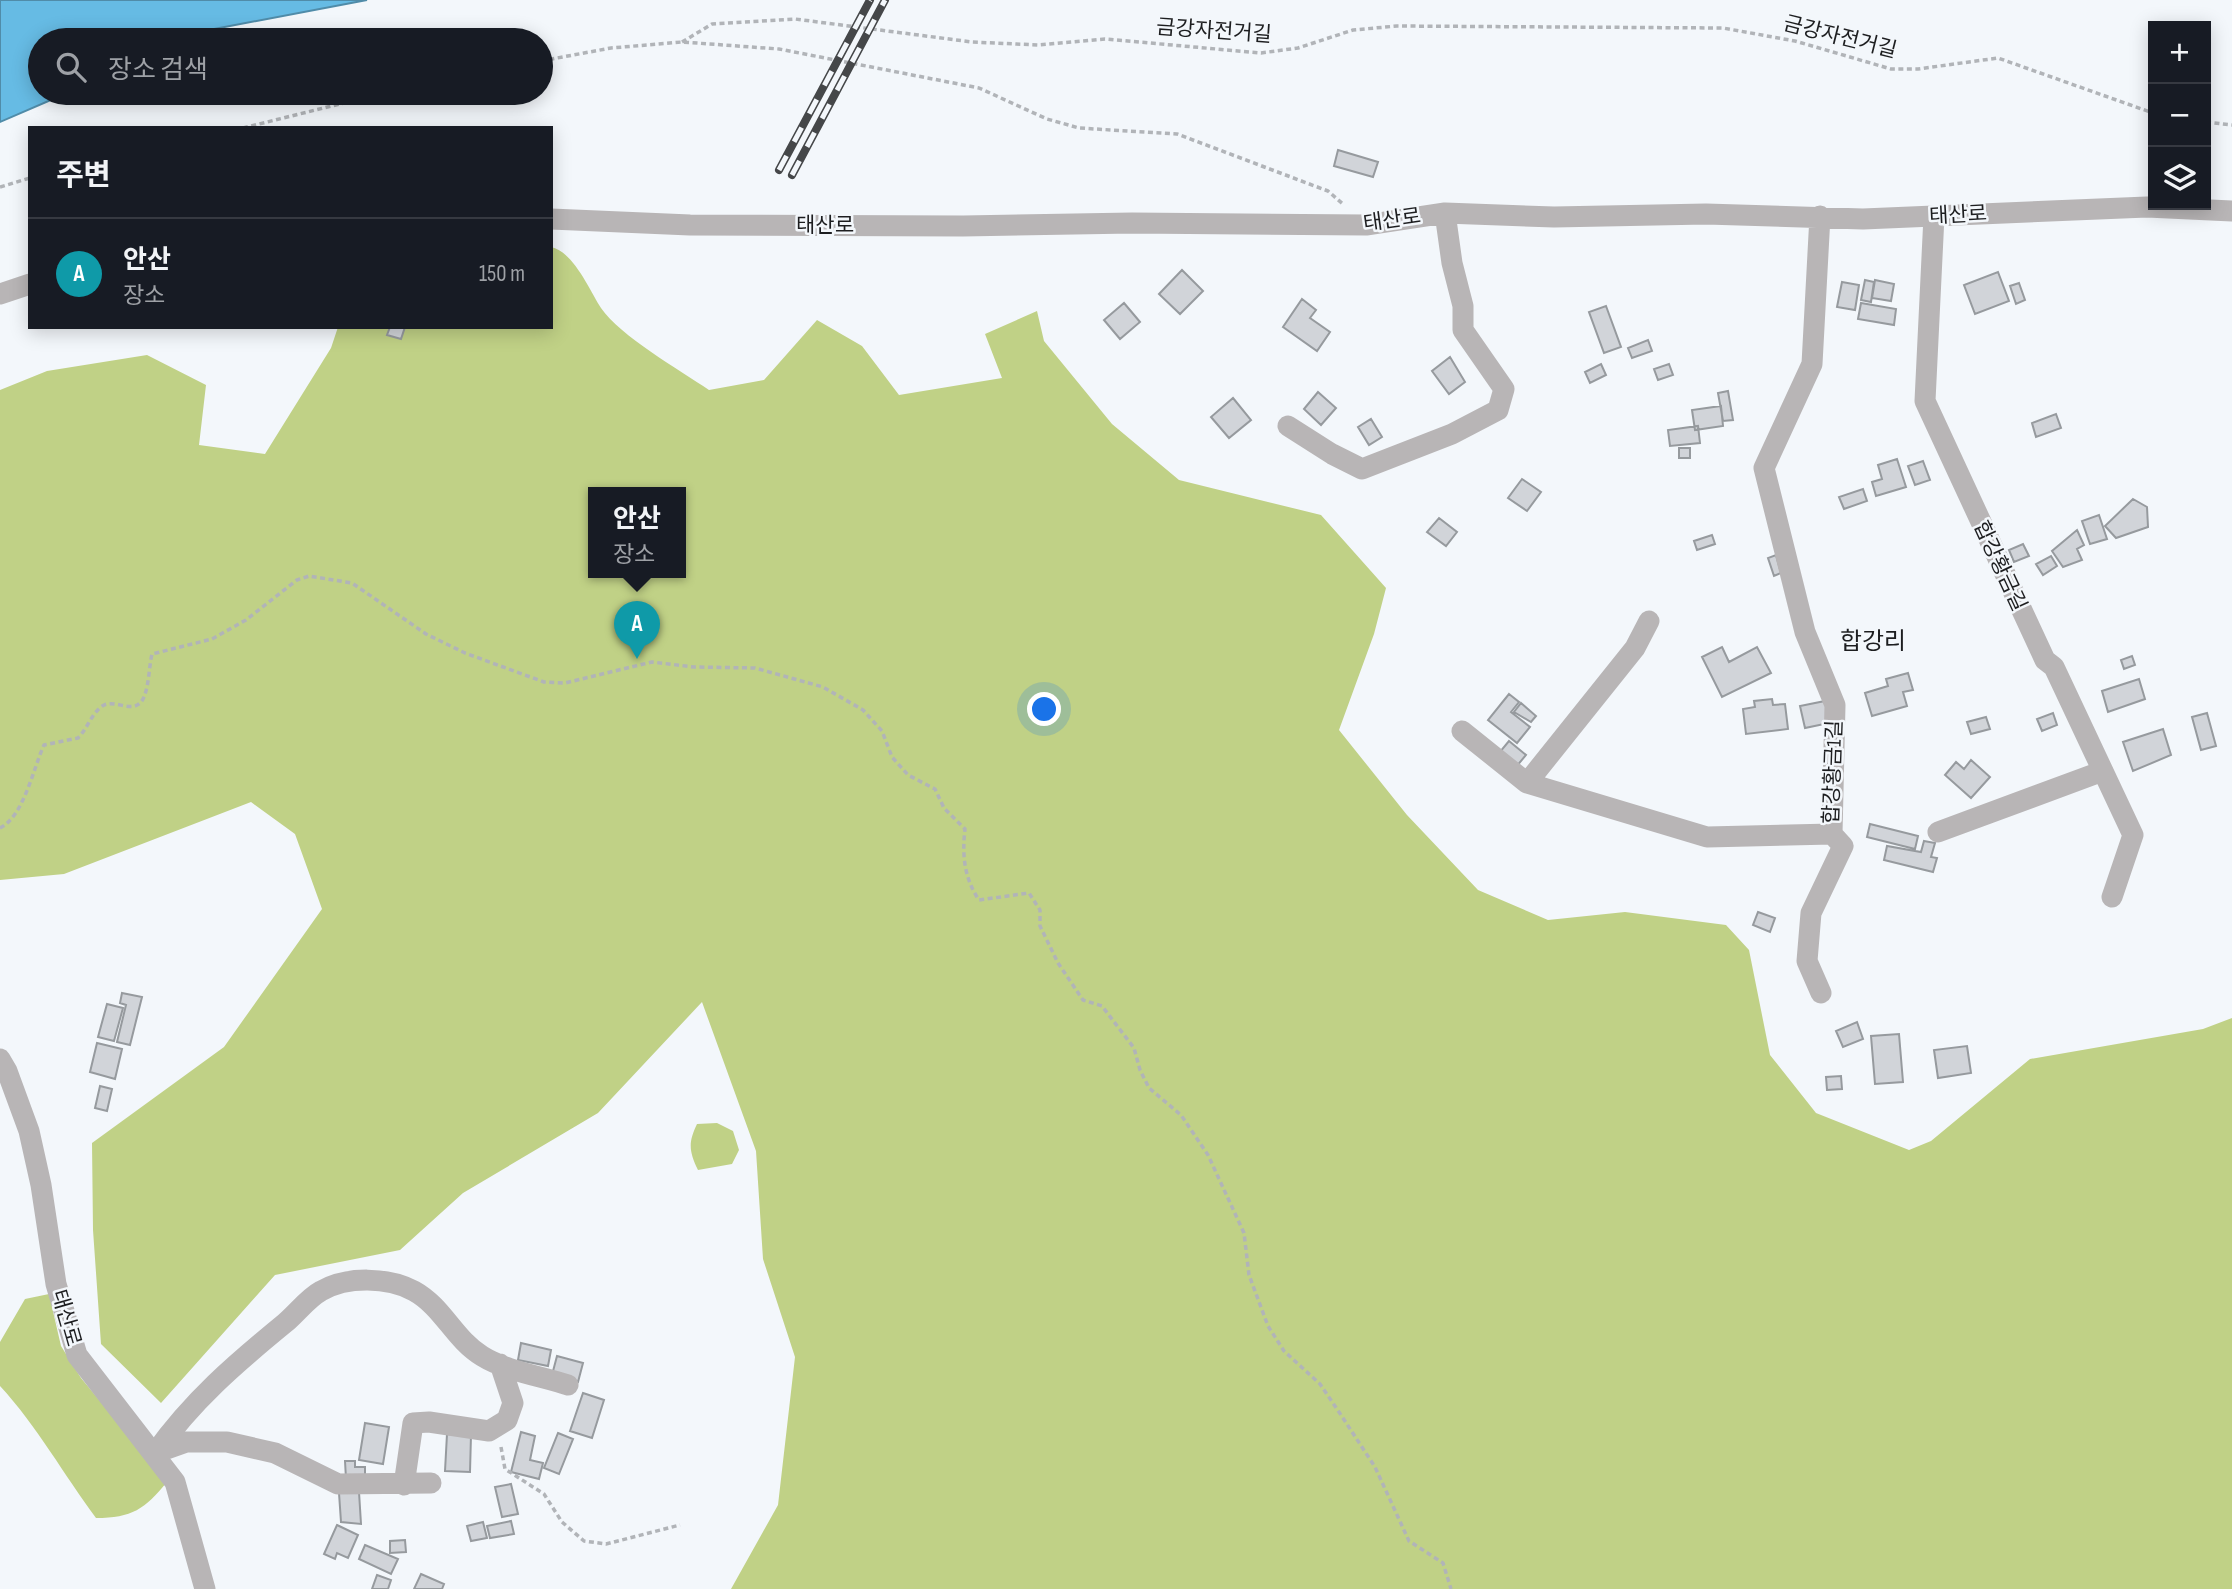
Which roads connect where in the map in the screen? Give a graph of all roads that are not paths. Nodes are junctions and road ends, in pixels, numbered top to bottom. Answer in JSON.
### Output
{"nodes":[{"id":1,"x":2232,"y":211,"type":"edge"},
{"id":2,"x":1445,"y":213,"type":"junction"},
{"id":3,"x":1820,"y":216,"type":"junction"},
{"id":4,"x":1934,"y":216,"type":"junction"},
{"id":5,"x":553,"y":219,"type":"edge"},
{"id":6,"x":28,"y":285,"type":"edge"},
{"id":7,"x":0,"y":294,"type":"edge"},
{"id":8,"x":1288,"y":426,"type":"dead end"},
{"id":9,"x":1649,"y":621,"type":"dead end"},
{"id":10,"x":1462,"y":731,"type":"dead end"},
{"id":11,"x":2103,"y":771,"type":"junction"},
{"id":12,"x":1527,"y":783,"type":"junction"},
{"id":13,"x":1938,"y":832,"type":"dead end"},
{"id":14,"x":1832,"y":834,"type":"junction"},
{"id":15,"x":2112,"y":897,"type":"dead end"},
{"id":16,"x":1821,"y":993,"type":"dead end"},
{"id":17,"x":0,"y":1059,"type":"edge"},
{"id":18,"x":500,"y":1364,"type":"junction"},
{"id":19,"x":568,"y":1384,"type":"dead end"},
{"id":20,"x":155,"y":1453,"type":"junction"},
{"id":21,"x":431,"y":1483,"type":"dead end"},
{"id":22,"x":404,"y":1485,"type":"junction"},
{"id":23,"x":205,"y":1589,"type":"edge"}],
"edges":[{"from":1,"to":4,"type":"street","name":"태산로"},
{"from":2,"to":3,"type":"street","name":"태산로"},
{"from":2,"to":5,"type":"street","name":"태산로"},
{"from":2,"to":8,"type":"street"},
{"from":3,"to":4,"type":"street","name":"태산로"},
{"from":3,"to":14,"type":"street","name":"합강황금1길"},
{"from":4,"to":11,"type":"street","name":"합강황금길"},
{"from":6,"to":7,"type":"street"},
{"from":9,"to":12,"type":"street"},
{"from":10,"to":12,"type":"street"},
{"from":11,"to":13,"type":"street"},
{"from":11,"to":15,"type":"street","name":"합강황금길"},
{"from":12,"to":14,"type":"street","name":"합강황금1길"},
{"from":14,"to":16,"type":"street"},
{"from":17,"to":20,"type":"street","name":"태산로"},
{"from":18,"to":19,"type":"street"},
{"from":18,"to":20,"type":"street"},
{"from":18,"to":22,"type":"street"},
{"from":20,"to":22,"type":"street"},
{"from":20,"to":23,"type":"street","name":"태산로"},
{"from":21,"to":22,"type":"street"}]}
